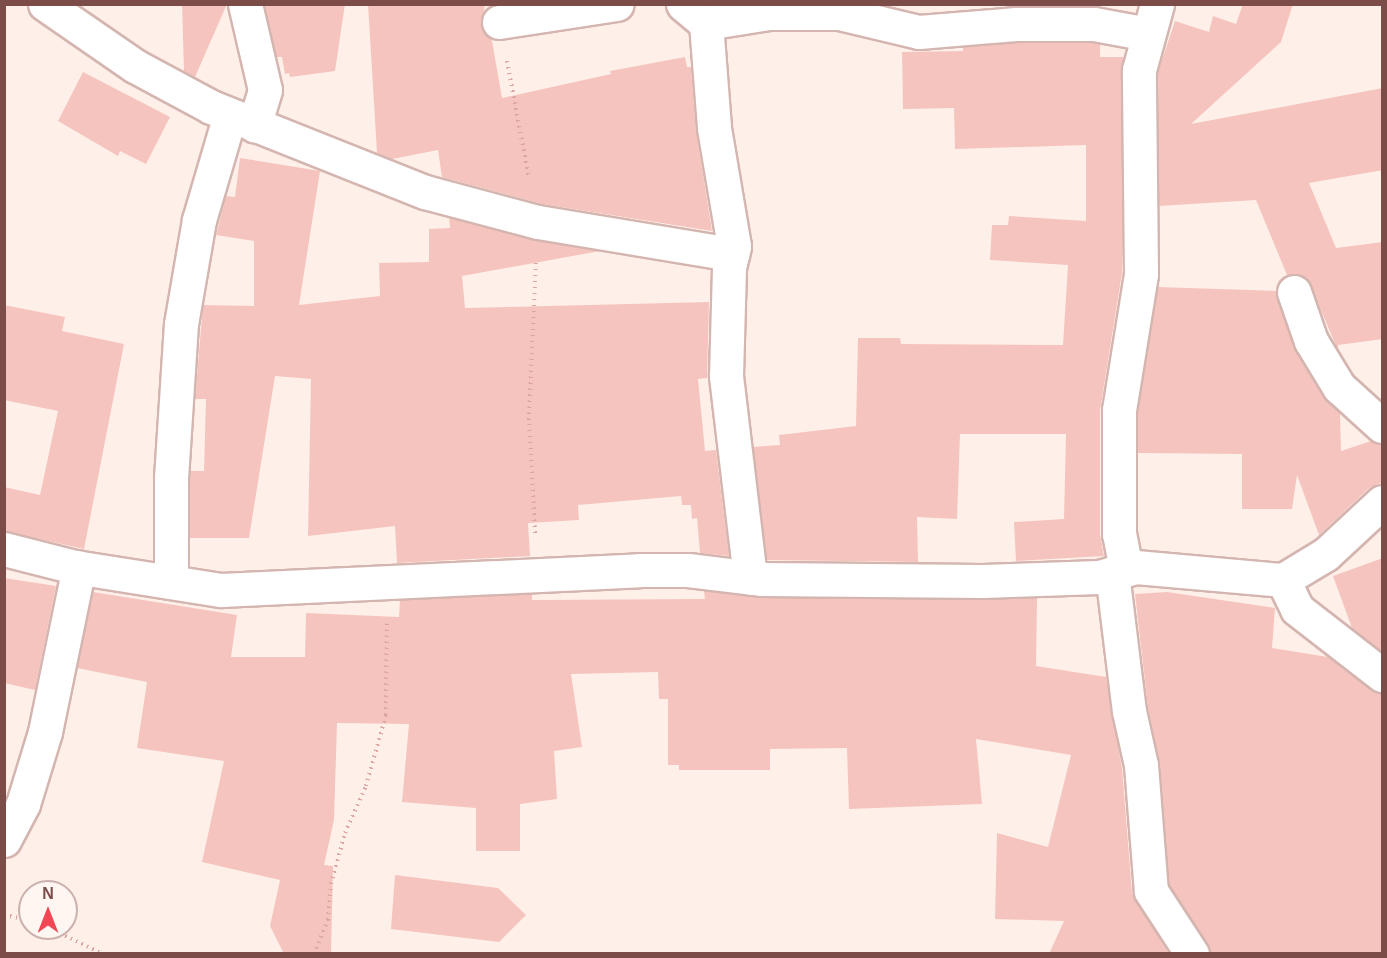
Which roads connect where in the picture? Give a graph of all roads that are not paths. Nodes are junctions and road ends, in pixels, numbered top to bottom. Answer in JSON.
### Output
{"nodes":[{"id":1,"x":45,"y":4,"type":"edge"},
{"id":2,"x":245,"y":4,"type":"edge"},
{"id":3,"x":617,"y":4,"type":"edge"},
{"id":4,"x":694,"y":14,"type":"edge"},
{"id":5,"x":1152,"y":19,"type":"edge"},
{"id":6,"x":499,"y":22,"type":"road end"},
{"id":7,"x":242,"y":120,"type":"junction"},
{"id":8,"x":732,"y":254,"type":"junction"},
{"id":9,"x":1294,"y":292,"type":"dead end"},
{"id":10,"x":1383,"y":426,"type":"edge"},
{"id":11,"x":1383,"y":502,"type":"edge"},
{"id":12,"x":4,"y":549,"type":"edge"},
{"id":13,"x":79,"y":567,"type":"junction"},
{"id":14,"x":1119,"y":571,"type":"junction"},
{"id":15,"x":750,"y":578,"type":"junction"},
{"id":16,"x":1284,"y":580,"type":"junction"},
{"id":17,"x":171,"y":582,"type":"junction"},
{"id":18,"x":1383,"y":675,"type":"edge"},
{"id":19,"x":4,"y":840,"type":"edge"},
{"id":20,"x":1192,"y":954,"type":"edge"}],
"edges":[{"from":1,"to":7,"type":"street"},
{"from":2,"to":7,"type":"street"},
{"from":3,"to":6,"type":"street"},
{"from":4,"to":5,"type":"street"},
{"from":4,"to":8,"type":"street"},
{"from":5,"to":14,"type":"street"},
{"from":7,"to":8,"type":"street"},
{"from":7,"to":17,"type":"street"},
{"from":8,"to":15,"type":"street"},
{"from":9,"to":10,"type":"street"},
{"from":11,"to":16,"type":"street"},
{"from":12,"to":13,"type":"street"},
{"from":13,"to":17,"type":"street"},
{"from":13,"to":19,"type":"street"},
{"from":14,"to":15,"type":"street"},
{"from":14,"to":16,"type":"street"},
{"from":14,"to":20,"type":"street"},
{"from":15,"to":17,"type":"street"},
{"from":16,"to":18,"type":"street"}]}
